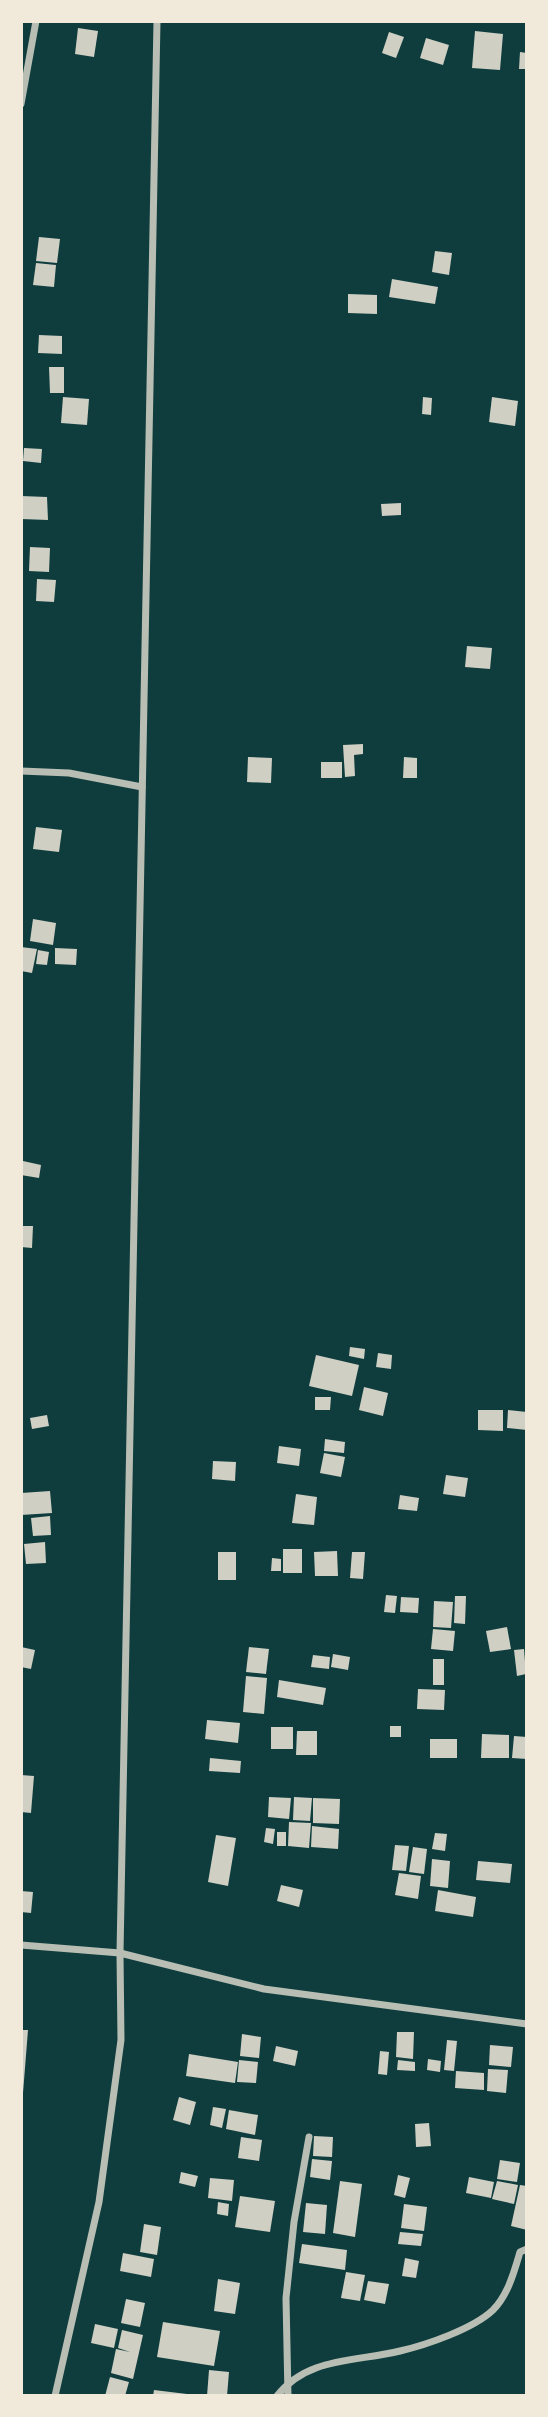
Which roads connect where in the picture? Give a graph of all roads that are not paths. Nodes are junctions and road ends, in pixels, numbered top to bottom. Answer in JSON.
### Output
{"nodes":[{"id":1,"x":36,"y":21,"type":"edge"},
{"id":2,"x":157,"y":21,"type":"edge"},
{"id":3,"x":21,"y":104,"type":"edge"},
{"id":4,"x":21,"y":771,"type":"edge"},
{"id":5,"x":142,"y":787,"type":"junction"},
{"id":6,"x":21,"y":1945,"type":"edge"},
{"id":7,"x":120,"y":1953,"type":"junction"},
{"id":8,"x":527,"y":2024,"type":"edge"},
{"id":9,"x":309,"y":2137,"type":"dead end"},
{"id":10,"x":527,"y":2249,"type":"edge"},
{"id":11,"x":289,"y":2381,"type":"junction"},
{"id":12,"x":55,"y":2396,"type":"edge"},
{"id":13,"x":277,"y":2396,"type":"edge"},
{"id":14,"x":288,"y":2396,"type":"edge"}],
"edges":[{"from":1,"to":3,"type":"street"},
{"from":2,"to":5,"type":"street"},
{"from":4,"to":5,"type":"street"},
{"from":5,"to":7,"type":"street"},
{"from":6,"to":7,"type":"street"},
{"from":7,"to":8,"type":"street"},
{"from":7,"to":12,"type":"street"},
{"from":9,"to":11,"type":"street"},
{"from":10,"to":11,"type":"street"},
{"from":11,"to":13,"type":"street"},
{"from":11,"to":14,"type":"street"}]}
